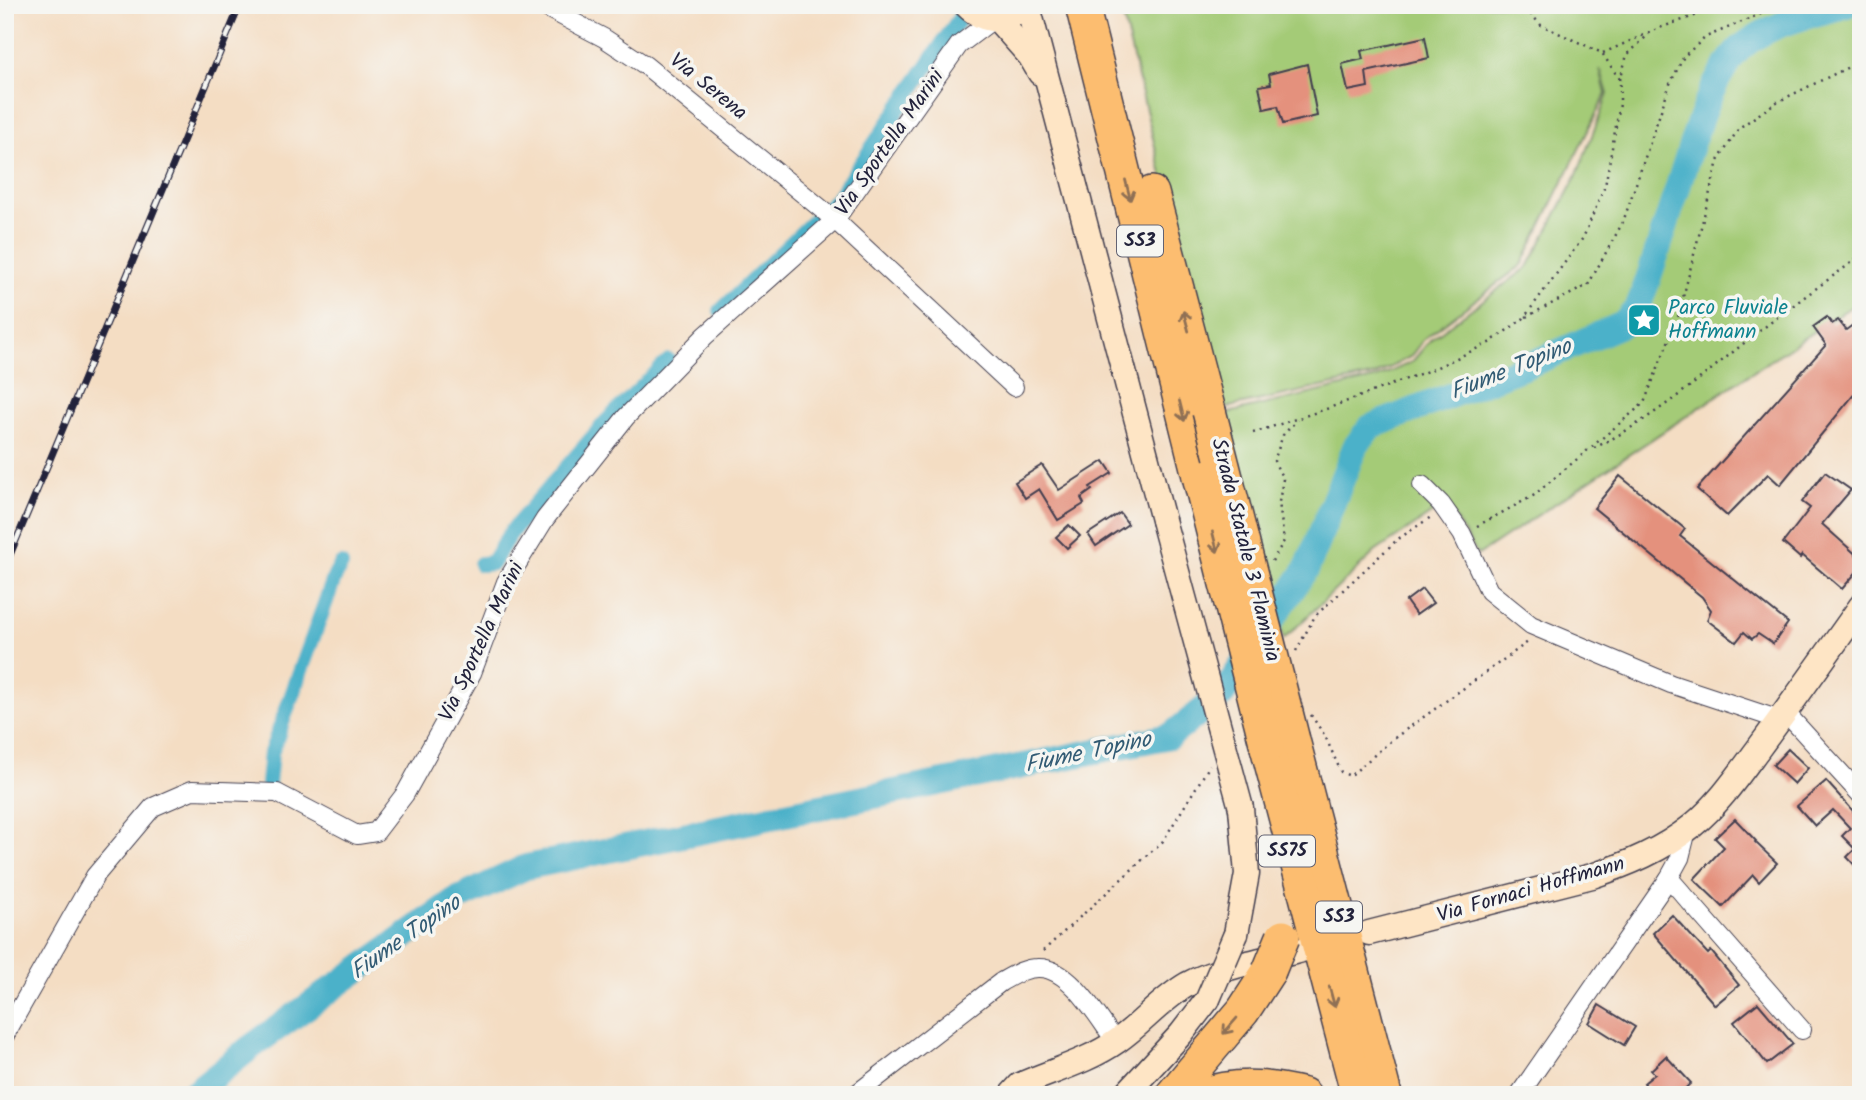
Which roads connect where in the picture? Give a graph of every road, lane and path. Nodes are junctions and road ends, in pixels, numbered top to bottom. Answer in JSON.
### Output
{"nodes":[{"id":1,"x":541,"y":5,"type":"edge"},
{"id":2,"x":1024,"y":5,"type":"edge"},
{"id":3,"x":1030,"y":5,"type":"edge"},
{"id":4,"x":1082,"y":5,"type":"edge"},
{"id":5,"x":1102,"y":5,"type":"edge"},
{"id":6,"x":1522,"y":5,"type":"edge"},
{"id":7,"x":1727,"y":5,"type":"edge"},
{"id":8,"x":1782,"y":5,"type":"edge"},
{"id":9,"x":967,"y":6,"type":"edge"},
{"id":10,"x":995,"y":20,"type":"junction"},
{"id":11,"x":1650,"y":33,"type":"junction"},
{"id":12,"x":959,"y":45,"type":"junction"},
{"id":13,"x":1602,"y":53,"type":"junction"},
{"id":14,"x":1861,"y":61,"type":"edge"},
{"id":15,"x":1620,"y":80,"type":"junction"},
{"id":16,"x":1050,"y":92,"type":"junction"},
{"id":17,"x":835,"y":220,"type":"junction"},
{"id":18,"x":1861,"y":256,"type":"edge"},
{"id":19,"x":1523,"y":319,"type":"junction"},
{"id":20,"x":1014,"y":387,"type":"dead end"},
{"id":21,"x":1299,"y":418,"type":"junction"},
{"id":22,"x":1253,"y":433,"type":"dead end"},
{"id":23,"x":1589,"y":450,"type":"junction"},
{"id":24,"x":1422,"y":485,"type":"dead end"},
{"id":25,"x":1458,"y":529,"type":"junction"},
{"id":26,"x":1268,"y":566,"type":"dead end"},
{"id":27,"x":1861,"y":606,"type":"edge"},
{"id":28,"x":1546,"y":631,"type":"junction"},
{"id":29,"x":1293,"y":657,"type":"dead end"},
{"id":30,"x":1783,"y":716,"type":"junction"},
{"id":31,"x":1393,"y":739,"type":"dead end"},
{"id":32,"x":1283,"y":753,"type":"junction"},
{"id":33,"x":1209,"y":766,"type":"dead end"},
{"id":34,"x":1861,"y":795,"type":"edge"},
{"id":35,"x":1686,"y":830,"type":"junction"},
{"id":36,"x":1669,"y":878,"type":"junction"},
{"id":37,"x":1369,"y":933,"type":"dead end"},
{"id":38,"x":1295,"y":943,"type":"junction"},
{"id":39,"x":1037,"y":968,"type":"junction"},
{"id":40,"x":1802,"y":1030,"type":"dead end"},
{"id":41,"x":5,"y":1035,"type":"edge"},
{"id":42,"x":1116,"y":1042,"type":"junction"},
{"id":43,"x":1032,"y":1086,"type":"edge"},
{"id":44,"x":855,"y":1095,"type":"edge"},
{"id":45,"x":1011,"y":1095,"type":"edge"},
{"id":46,"x":1125,"y":1095,"type":"edge"},
{"id":47,"x":1172,"y":1095,"type":"edge"},
{"id":48,"x":1202,"y":1095,"type":"edge"},
{"id":49,"x":1304,"y":1095,"type":"edge"},
{"id":50,"x":1358,"y":1095,"type":"edge"},
{"id":51,"x":1385,"y":1095,"type":"edge"},
{"id":52,"x":1400,"y":1095,"type":"edge"},
{"id":53,"x":1520,"y":1095,"type":"edge"}],
"edges":[{"from":1,"to":17,"type":"street","name":"Via Serena"},
{"from":2,"to":10,"type":"main road","name":"Via Sportella Marini"},
{"from":3,"to":16,"type":"main road"},
{"from":4,"to":32,"type":"highway","name":"Strada Statale 3 Flaminia","number":"SS3","one_way":true,"bridge":true},
{"from":32,"to":5,"type":"highway","name":"Strada Statale 3 Flaminia","number":"SS3","one_way":true,"bridge":true},
{"from":6,"to":13,"type":"path"},
{"from":7,"to":11,"type":"path"},
{"from":8,"to":19,"type":"path"},
{"from":9,"to":10,"type":"main road"},
{"from":9,"to":12,"type":"street"},
{"from":10,"to":12,"type":"street","name":"Via Sportella Marini"},
{"from":10,"to":16,"type":"main road"},
{"from":11,"to":13,"type":"path"},
{"from":11,"to":15,"type":"path"},
{"from":12,"to":17,"type":"street","name":"Via Sportella Marini"},
{"from":13,"to":15,"type":"path"},
{"from":14,"to":23,"type":"path"},
{"from":15,"to":19,"type":"path"},
{"from":16,"to":46,"type":"main road","bridge":true},
{"from":17,"to":20,"type":"street","name":"Via Serena"},
{"from":17,"to":41,"type":"street","name":"Via Sportella Marini"},
{"from":18,"to":23,"type":"path"},
{"from":19,"to":21,"type":"path"},
{"from":21,"to":22,"type":"path"},
{"from":21,"to":26,"type":"path"},
{"from":23,"to":25,"type":"path"},
{"from":24,"to":25,"type":"street"},
{"from":25,"to":28,"type":"street"},
{"from":25,"to":29,"type":"path"},
{"from":27,"to":30,"type":"main road","name":"Via Fornaci Hoffmann"},
{"from":28,"to":30,"type":"street"},
{"from":28,"to":31,"type":"path"},
{"from":30,"to":34,"type":"street"},
{"from":30,"to":35,"type":"main road","name":"Via Fornaci Hoffmann"},
{"from":32,"to":38,"type":"highway","number":"SS75"},
{"from":32,"to":50,"type":"highway","name":"Strada Statale 3 Flaminia","number":"SS3","one_way":true},
{"from":32,"to":51,"type":"highway","name":"Strada Statale 3 Flaminia","number":"SS3"},
{"from":32,"to":52,"type":"highway","number":"SS75"},
{"from":33,"to":39,"type":"path"},
{"from":35,"to":36,"type":"street"},
{"from":35,"to":37,"type":"main road","name":"Via Fornaci Hoffmann"},
{"from":36,"to":40,"type":"street"},
{"from":36,"to":53,"type":"street"},
{"from":38,"to":42,"type":"main road"},
{"from":38,"to":47,"type":"highway","number":"SS75","one_way":true,"bridge":true},
{"from":39,"to":42,"type":"street"},
{"from":39,"to":44,"type":"street"},
{"from":42,"to":43,"type":"main road"},
{"from":43,"to":45,"type":"main road"},
{"from":48,"to":49,"type":"highway"}]}
